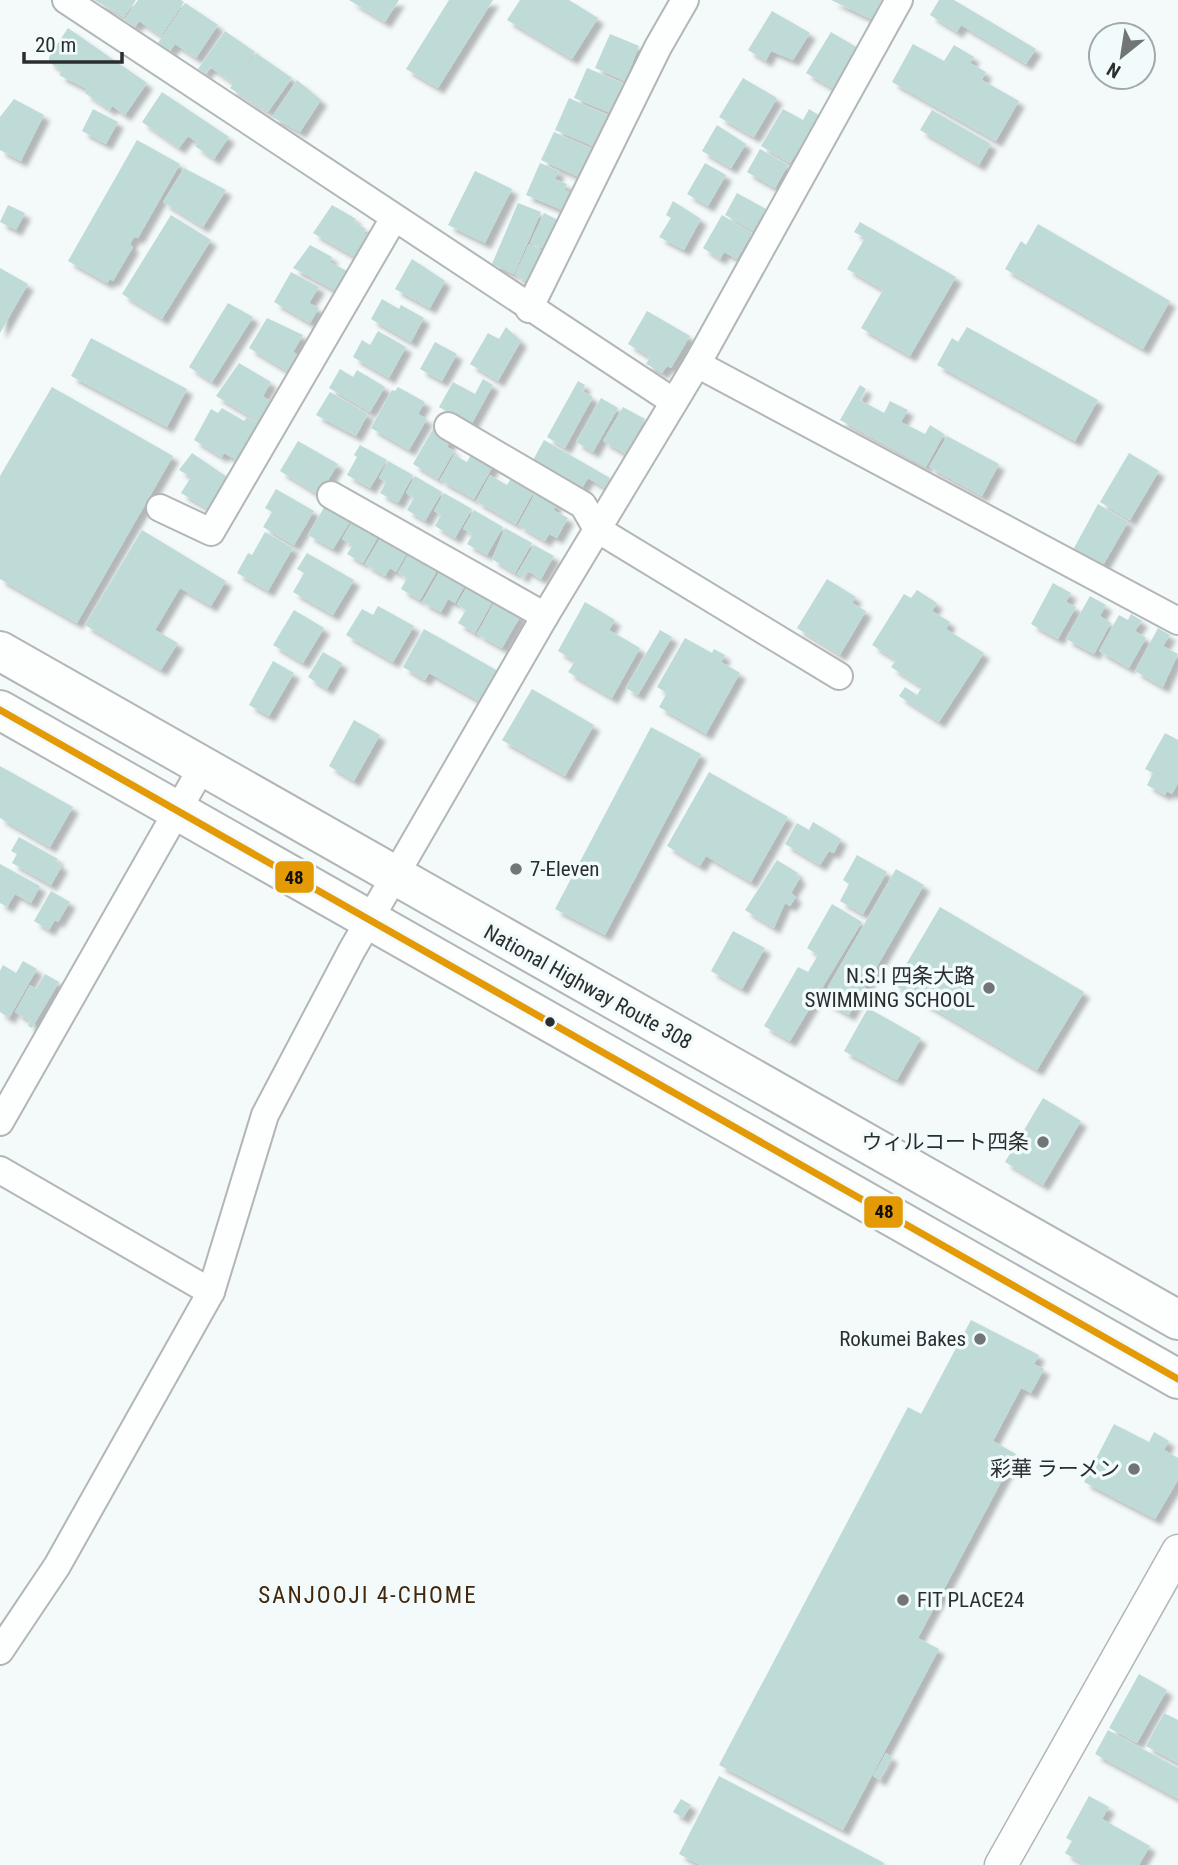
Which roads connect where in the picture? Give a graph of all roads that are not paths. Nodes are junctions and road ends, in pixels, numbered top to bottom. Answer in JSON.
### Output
{"nodes":[{"id":1,"x":66,"y":0,"type":"edge"},
{"id":2,"x":685,"y":0,"type":"edge"},
{"id":3,"x":899,"y":0,"type":"edge"},
{"id":4,"x":394,"y":218,"type":"junction"},
{"id":5,"x":529,"y":309,"type":"junction"},
{"id":6,"x":697,"y":364,"type":"junction"},
{"id":7,"x":674,"y":402,"type":"junction"},
{"id":8,"x":448,"y":426,"type":"dead end"},
{"id":9,"x":331,"y":495,"type":"dead end"},
{"id":10,"x":160,"y":508,"type":"dead end"},
{"id":11,"x":597,"y":529,"type":"junction"},
{"id":12,"x":545,"y":616,"type":"junction"},
{"id":13,"x":1178,"y":621,"type":"edge"},
{"id":14,"x":0,"y":651,"type":"edge"},
{"id":15,"x":839,"y":676,"type":"dead end"},
{"id":16,"x":0,"y":710,"type":"edge"},
{"id":17,"x":204,"y":764,"type":"junction"},
{"id":18,"x":178,"y":811,"type":"junction"},
{"id":19,"x":394,"y":877,"type":"junction"},
{"id":20,"x":368,"y":921,"type":"junction"},
{"id":21,"x":0,"y":1122,"type":"edge"},
{"id":22,"x":0,"y":1170,"type":"edge"},
{"id":23,"x":211,"y":1292,"type":"junction"},
{"id":24,"x":1178,"y":1320,"type":"edge"},
{"id":25,"x":1178,"y":1379,"type":"edge"},
{"id":26,"x":1178,"y":1550,"type":"edge"},
{"id":27,"x":0,"y":1651,"type":"edge"},
{"id":28,"x":1001,"y":1865,"type":"edge"}],
"edges":[{"from":1,"to":4,"type":"street"},
{"from":2,"to":5,"type":"street"},
{"from":3,"to":6,"type":"street"},
{"from":4,"to":5,"type":"street"},
{"from":4,"to":10,"type":"street"},
{"from":5,"to":7,"type":"street"},
{"from":6,"to":7,"type":"street"},
{"from":6,"to":13,"type":"street"},
{"from":7,"to":11,"type":"street"},
{"from":8,"to":11,"type":"street"},
{"from":9,"to":12,"type":"street"},
{"from":11,"to":12,"type":"street"},
{"from":11,"to":15,"type":"street"},
{"from":12,"to":19,"type":"street"},
{"from":14,"to":17,"type":"highway","name":"National Highway Route 308"},
{"from":16,"to":18,"type":"highway"},
{"from":17,"to":18,"type":"street"},
{"from":17,"to":19,"type":"highway","name":"National Highway Route 308"},
{"from":18,"to":20,"type":"highway"},
{"from":18,"to":21,"type":"street"},
{"from":19,"to":20,"type":"street"},
{"from":19,"to":24,"type":"highway","name":"National Highway Route 308"},
{"from":20,"to":23,"type":"street"},
{"from":20,"to":25,"type":"highway"},
{"from":22,"to":23,"type":"street"},
{"from":23,"to":27,"type":"street"},
{"from":26,"to":28,"type":"street"}]}
